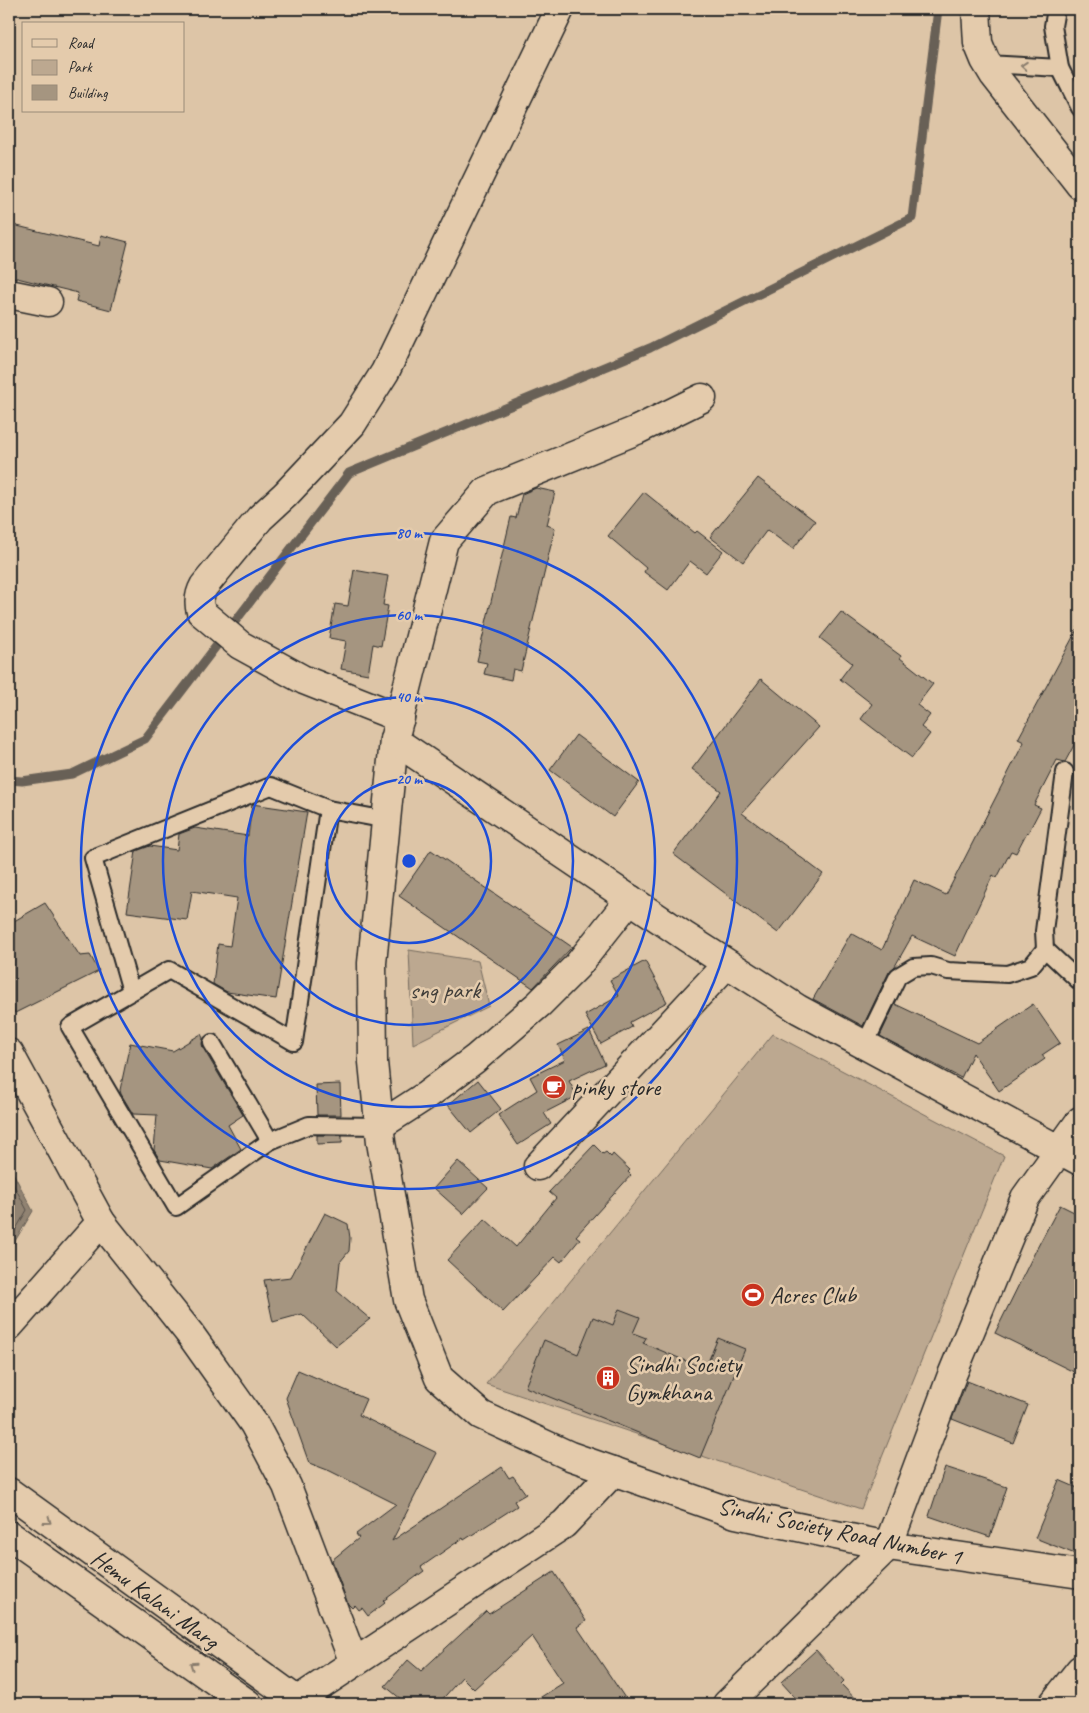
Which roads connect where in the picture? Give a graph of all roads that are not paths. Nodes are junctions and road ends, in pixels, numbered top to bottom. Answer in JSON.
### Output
{"nodes":[{"id":1,"x":560,"y":9,"type":"edge"},
{"id":2,"x":976,"y":9,"type":"edge"},
{"id":3,"x":1056,"y":9,"type":"edge"},
{"id":4,"x":987,"y":64,"type":"junction"},
{"id":5,"x":1060,"y":68,"type":"junction"},
{"id":6,"x":1080,"y":108,"type":"edge"},
{"id":7,"x":1079,"y":181,"type":"edge"},
{"id":8,"x":9,"y":294,"type":"edge"},
{"id":9,"x":48,"y":302,"type":"dead end"},
{"id":10,"x":702,"y":398,"type":"dead end"},
{"id":11,"x":397,"y":729,"type":"junction"},
{"id":12,"x":1065,"y":772,"type":"dead end"},
{"id":13,"x":328,"y":809,"type":"junction"},
{"id":14,"x":387,"y":820,"type":"junction"},
{"id":15,"x":630,"y":899,"type":"junction"},
{"id":16,"x":1045,"y":949,"type":"junction"},
{"id":17,"x":727,"y":964,"type":"junction"},
{"id":18,"x":1080,"y":982,"type":"edge"},
{"id":19,"x":131,"y":991,"type":"junction"},
{"id":20,"x":212,"y":1043,"type":"dead end"},
{"id":21,"x":864,"y":1046,"type":"junction"},
{"id":22,"x":9,"y":1053,"type":"edge"},
{"id":23,"x":1080,"y":1121,"type":"edge"},
{"id":24,"x":379,"y":1126,"type":"junction"},
{"id":25,"x":270,"y":1141,"type":"junction"},
{"id":26,"x":1070,"y":1156,"type":"edge"},
{"id":27,"x":538,"y":1166,"type":"dead end"},
{"id":28,"x":101,"y":1222,"type":"junction"},
{"id":29,"x":9,"y":1326,"type":"edge"},
{"id":30,"x":614,"y":1471,"type":"junction"},
{"id":31,"x":9,"y":1492,"type":"edge"},
{"id":32,"x":9,"y":1535,"type":"edge"},
{"id":33,"x":888,"y":1546,"type":"junction"},
{"id":34,"x":1080,"y":1574,"type":"edge"},
{"id":35,"x":354,"y":1663,"type":"junction"},
{"id":36,"x":1080,"y":1670,"type":"edge"},
{"id":37,"x":234,"y":1701,"type":"edge"},
{"id":38,"x":297,"y":1703,"type":"edge"},
{"id":39,"x":727,"y":1704,"type":"edge"},
{"id":40,"x":1053,"y":1704,"type":"edge"}],
"edges":[{"from":1,"to":11,"type":"street"},
{"from":2,"to":4,"type":"street"},
{"from":3,"to":5,"type":"lane"},
{"from":5,"to":4,"type":"lane","one_way":true},
{"from":4,"to":7,"type":"street"},
{"from":5,"to":6,"type":"lane"},
{"from":8,"to":9,"type":"street"},
{"from":10,"to":11,"type":"street","name":"Sindhi Society Road Number 1"},
{"from":11,"to":14,"type":"street","name":"Sindhi Society Road Number 1"},
{"from":11,"to":15,"type":"street"},
{"from":12,"to":16,"type":"lane"},
{"from":13,"to":14,"type":"lane"},
{"from":13,"to":19,"type":"lane"},
{"from":13,"to":19,"type":"lane"},
{"from":14,"to":24,"type":"street","name":"Sindhi Society Road Number 1"},
{"from":15,"to":17,"type":"street"},
{"from":15,"to":24,"type":"street"},
{"from":16,"to":18,"type":"lane"},
{"from":16,"to":21,"type":"lane"},
{"from":17,"to":21,"type":"street"},
{"from":17,"to":27,"type":"street"},
{"from":19,"to":25,"type":"lane"},
{"from":20,"to":25,"type":"lane"},
{"from":21,"to":26,"type":"street"},
{"from":22,"to":28,"type":"street"},
{"from":23,"to":26,"type":"street"},
{"from":24,"to":25,"type":"lane"},
{"from":24,"to":30,"type":"street","name":"Sindhi Society Road Number 1"},
{"from":26,"to":33,"type":"street"},
{"from":28,"to":29,"type":"street"},
{"from":28,"to":35,"type":"street"},
{"from":30,"to":33,"type":"street","name":"Sindhi Society Road Number 1"},
{"from":30,"to":35,"type":"street"},
{"from":31,"to":38,"type":"street","name":"Hemu Kalani Marg","one_way":true},
{"from":37,"to":32,"type":"street","one_way":true},
{"from":33,"to":34,"type":"street","name":"Sindhi Society Road Number 1"},
{"from":33,"to":39,"type":"street"},
{"from":35,"to":38,"type":"street"},
{"from":36,"to":40,"type":"street"}]}
